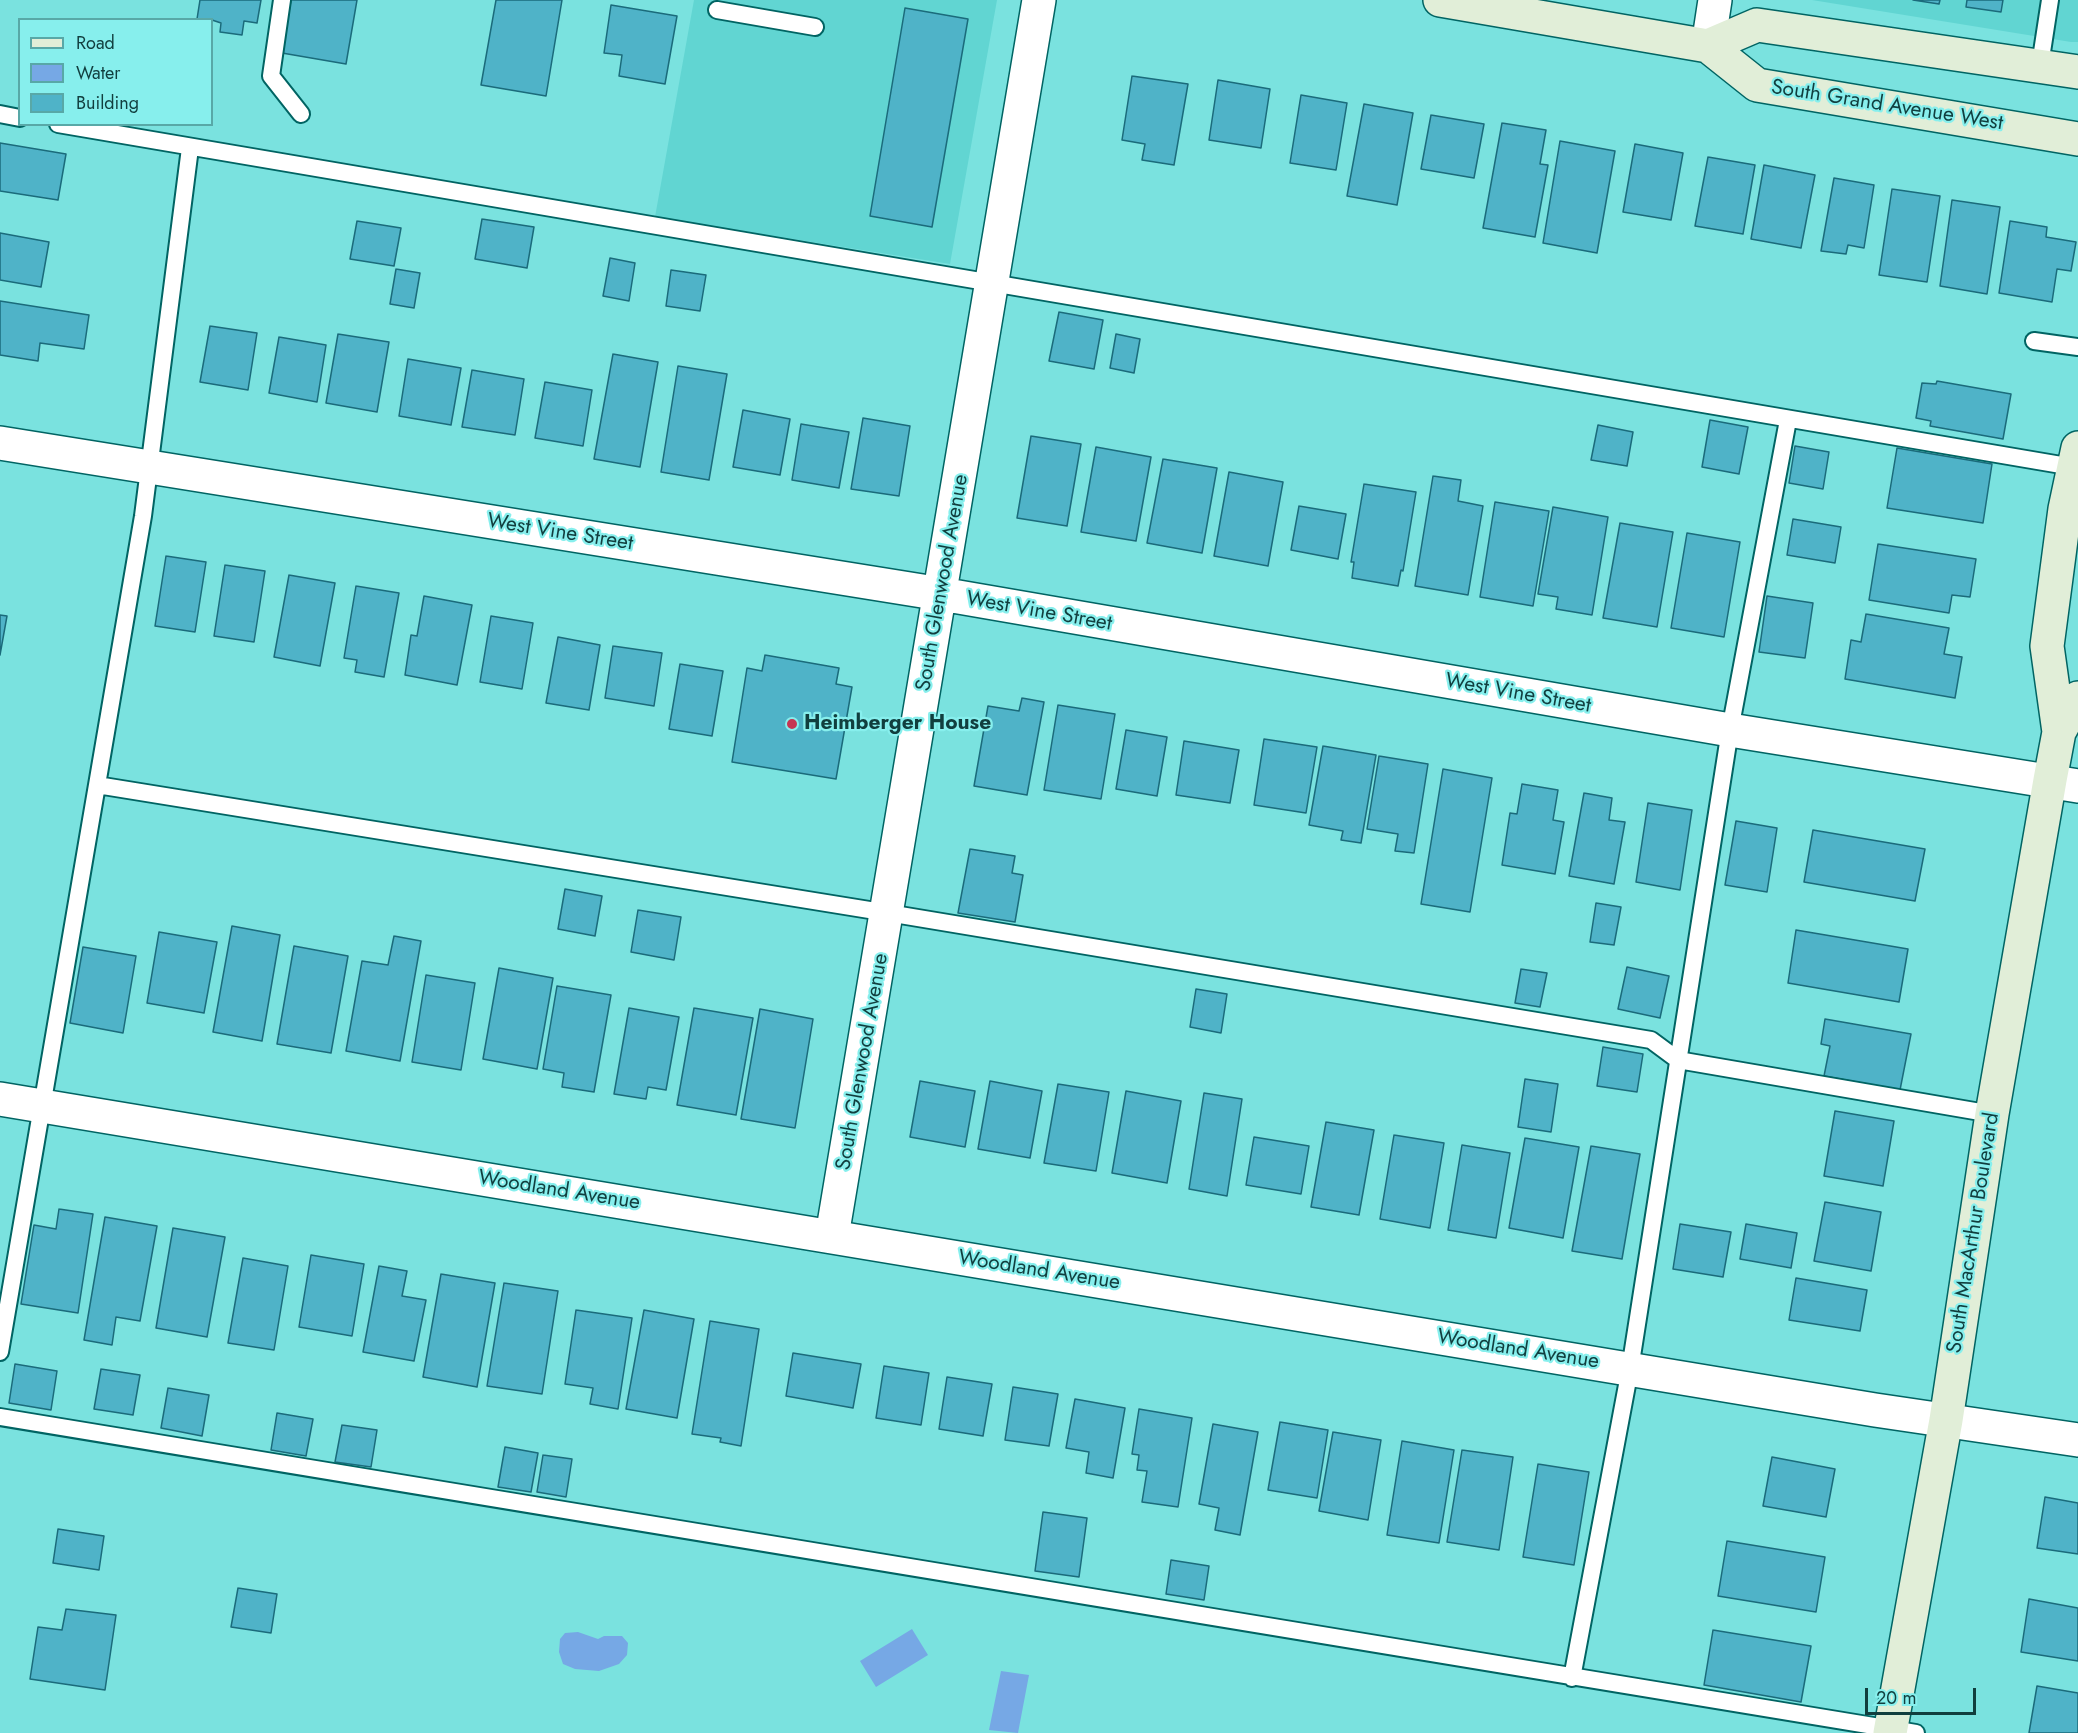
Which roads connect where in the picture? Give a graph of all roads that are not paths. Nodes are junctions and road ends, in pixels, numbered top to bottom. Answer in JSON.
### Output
{"nodes":[{"id":1,"x":282,"y":0,"type":"edge"},
{"id":2,"x":1040,"y":0,"type":"edge"},
{"id":3,"x":1440,"y":0,"type":"edge"},
{"id":4,"x":1715,"y":0,"type":"edge"},
{"id":5,"x":2050,"y":0,"type":"edge"},
{"id":6,"x":717,"y":10,"type":"dead end"},
{"id":7,"x":815,"y":27,"type":"dead end"},
{"id":8,"x":1708,"y":46,"type":"junction"},
{"id":9,"x":2040,"y":65,"type":"junction"},
{"id":10,"x":2078,"y":72,"type":"edge"},
{"id":11,"x":0,"y":114,"type":"edge"},
{"id":12,"x":302,"y":114,"type":"dead end"},
{"id":13,"x":18,"y":118,"type":"edge"},
{"id":14,"x":1979,"y":121,"type":"junction"},
{"id":15,"x":69,"y":126,"type":"edge"},
{"id":16,"x":2078,"y":139,"type":"edge"},
{"id":17,"x":190,"y":148,"type":"junction"},
{"id":18,"x":2078,"y":160,"type":"edge"},
{"id":19,"x":993,"y":283,"type":"junction"},
{"id":20,"x":2034,"y":341,"type":"dead end"},
{"id":21,"x":2078,"y":347,"type":"edge"},
{"id":22,"x":1788,"y":420,"type":"junction"},
{"id":23,"x":0,"y":443,"type":"edge"},
{"id":24,"x":2075,"y":457,"type":"edge"},
{"id":25,"x":150,"y":467,"type":"junction"},
{"id":26,"x":941,"y":594,"type":"junction"},
{"id":27,"x":2078,"y":698,"type":"edge"},
{"id":28,"x":1730,"y":730,"type":"junction"},
{"id":29,"x":2059,"y":732,"type":"junction"},
{"id":30,"x":2064,"y":783,"type":"edge"},
{"id":31,"x":97,"y":785,"type":"junction"},
{"id":32,"x":888,"y":913,"type":"junction"},
{"id":33,"x":1678,"y":1060,"type":"junction"},
{"id":34,"x":0,"y":1099,"type":"edge"},
{"id":35,"x":42,"y":1106,"type":"junction"},
{"id":36,"x":1992,"y":1114,"type":"junction"},
{"id":37,"x":832,"y":1236,"type":"junction"},
{"id":38,"x":0,"y":1352,"type":"edge"},
{"id":39,"x":1630,"y":1369,"type":"junction"},
{"id":40,"x":0,"y":1417,"type":"edge"},
{"id":41,"x":1946,"y":1420,"type":"junction"},
{"id":42,"x":2078,"y":1440,"type":"edge"},
{"id":43,"x":1572,"y":1678,"type":"junction"},
{"id":44,"x":1899,"y":1732,"type":"edge"}],
"edges":[{"from":1,"to":12,"type":"lane"},
{"from":2,"to":19,"type":"street","name":"South Glenwood Avenue"},
{"from":3,"to":8,"type":"main road","name":"South Grand Avenue West"},
{"from":4,"to":8,"type":"street"},
{"from":5,"to":9,"type":"lane"},
{"from":6,"to":7,"type":"lane"},
{"from":8,"to":9,"type":"main road"},
{"from":8,"to":14,"type":"main road","name":"South Grand Avenue West"},
{"from":9,"to":10,"type":"main road"},
{"from":11,"to":13,"type":"lane"},
{"from":14,"to":16,"type":"main road","name":"South Grand Avenue West"},
{"from":14,"to":18,"type":"main road"},
{"from":15,"to":17,"type":"lane"},
{"from":17,"to":19,"type":"lane"},
{"from":17,"to":25,"type":"lane"},
{"from":19,"to":22,"type":"lane"},
{"from":19,"to":26,"type":"street","name":"South Glenwood Avenue"},
{"from":20,"to":21,"type":"lane"},
{"from":22,"to":24,"type":"lane"},
{"from":22,"to":28,"type":"lane"},
{"from":23,"to":25,"type":"street","name":"West Vine Street"},
{"from":24,"to":29,"type":"main road","name":"South MacArthur Boulevard"},
{"from":25,"to":26,"type":"street","name":"West Vine Street"},
{"from":25,"to":31,"type":"lane"},
{"from":26,"to":28,"type":"street","name":"West Vine Street"},
{"from":26,"to":32,"type":"street","name":"South Glenwood Avenue"},
{"from":27,"to":29,"type":"main road","name":"South MacArthur Boulevard"},
{"from":28,"to":30,"type":"street","name":"West Vine Street"},
{"from":28,"to":33,"type":"lane"},
{"from":29,"to":30,"type":"main road","name":"South MacArthur Boulevard"},
{"from":30,"to":36,"type":"main road","name":"South MacArthur Boulevard"},
{"from":31,"to":32,"type":"lane"},
{"from":31,"to":35,"type":"lane"},
{"from":32,"to":33,"type":"lane"},
{"from":32,"to":37,"type":"street","name":"South Glenwood Avenue"},
{"from":33,"to":36,"type":"lane"},
{"from":33,"to":39,"type":"lane"},
{"from":34,"to":35,"type":"street","name":"Woodland Avenue"},
{"from":35,"to":37,"type":"street","name":"Woodland Avenue"},
{"from":35,"to":38,"type":"lane"},
{"from":36,"to":41,"type":"main road","name":"South MacArthur Boulevard"},
{"from":37,"to":39,"type":"street","name":"Woodland Avenue"},
{"from":39,"to":41,"type":"street","name":"Woodland Avenue"},
{"from":39,"to":43,"type":"lane"},
{"from":40,"to":43,"type":"lane"},
{"from":41,"to":42,"type":"street","name":"Woodland Avenue"},
{"from":41,"to":44,"type":"main road","name":"South MacArthur Boulevard"},
{"from":43,"to":44,"type":"lane"}]}
